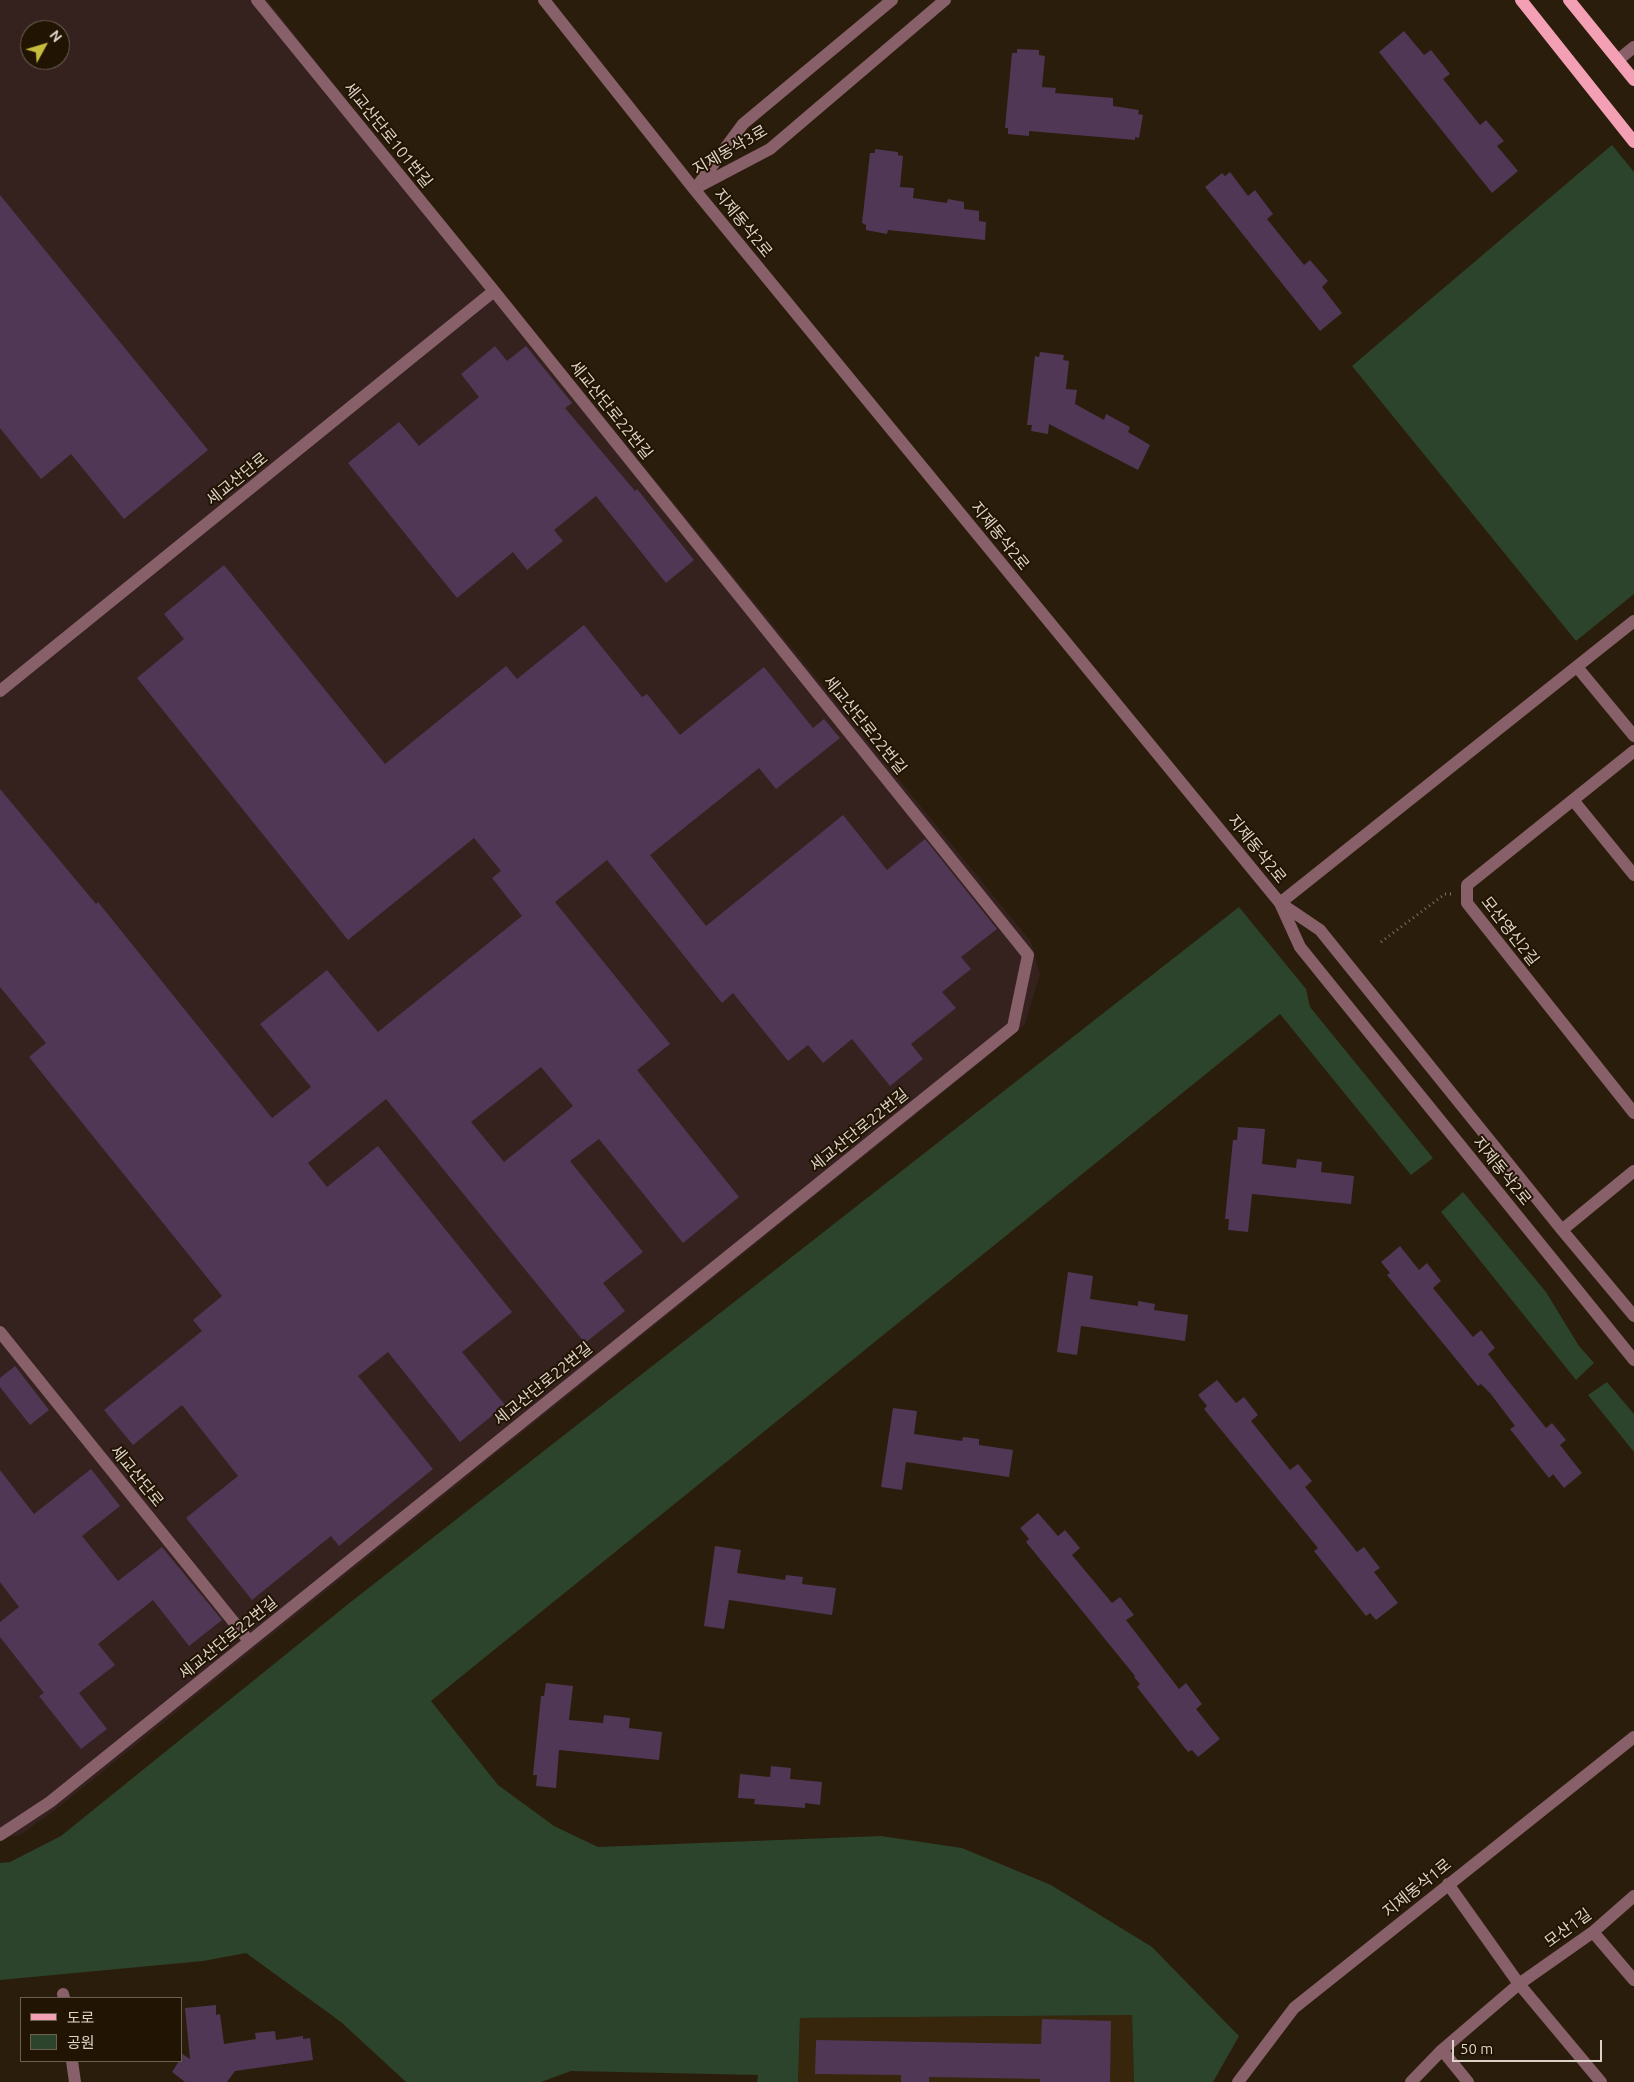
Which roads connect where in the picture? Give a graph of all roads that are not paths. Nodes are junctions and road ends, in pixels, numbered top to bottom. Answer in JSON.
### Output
{"nodes":[{"id":1,"x":257,"y":0,"type":"edge"},
{"id":2,"x":544,"y":0,"type":"edge"},
{"id":3,"x":892,"y":0,"type":"edge"},
{"id":4,"x":945,"y":0,"type":"edge"},
{"id":5,"x":1521,"y":0,"type":"edge"},
{"id":6,"x":1569,"y":0,"type":"edge"},
{"id":7,"x":1634,"y":46,"type":"edge"},
{"id":8,"x":1618,"y":60,"type":"junction"},
{"id":9,"x":1634,"y":80,"type":"edge"},
{"id":10,"x":1634,"y":142,"type":"edge"},
{"id":11,"x":694,"y":189,"type":"junction"},
{"id":12,"x":494,"y":291,"type":"junction"},
{"id":13,"x":1634,"y":621,"type":"edge"},
{"id":14,"x":1577,"y":667,"type":"junction"},
{"id":15,"x":0,"y":692,"type":"edge"},
{"id":16,"x":1634,"y":736,"type":"edge"},
{"id":17,"x":1634,"y":751,"type":"edge"},
{"id":18,"x":1573,"y":800,"type":"junction"},
{"id":19,"x":1634,"y":876,"type":"edge"},
{"id":20,"x":1280,"y":903,"type":"junction"},
{"id":21,"x":1634,"y":1113,"type":"edge"},
{"id":22,"x":1634,"y":1171,"type":"edge"},
{"id":23,"x":1562,"y":1230,"type":"junction"},
{"id":24,"x":1634,"y":1316,"type":"edge"},
{"id":25,"x":0,"y":1332,"type":"edge"},
{"id":26,"x":1634,"y":1360,"type":"edge"},
{"id":27,"x":249,"y":1641,"type":"junction"},
{"id":28,"x":1634,"y":1737,"type":"edge"},
{"id":29,"x":0,"y":1835,"type":"edge"},
{"id":30,"x":1448,"y":1884,"type":"junction"},
{"id":31,"x":1634,"y":1896,"type":"edge"},
{"id":32,"x":1593,"y":1932,"type":"junction"},
{"id":33,"x":1634,"y":1980,"type":"edge"},
{"id":34,"x":1519,"y":1984,"type":"junction"},
{"id":35,"x":1442,"y":2050,"type":"junction"},
{"id":36,"x":72,"y":2062,"type":"edge"},
{"id":37,"x":75,"y":2082,"type":"edge"},
{"id":38,"x":1238,"y":2082,"type":"edge"},
{"id":39,"x":1411,"y":2082,"type":"edge"},
{"id":40,"x":1468,"y":2082,"type":"edge"},
{"id":41,"x":1601,"y":2082,"type":"edge"}],
"edges":[{"from":1,"to":12,"type":"street","name":"세교산단로101번길"},
{"from":2,"to":11,"type":"street","name":"지제동삭2로"},
{"from":3,"to":11,"type":"street","name":"지제동삭3로"},
{"from":4,"to":11,"type":"street","name":"지제동삭3로"},
{"from":5,"to":10,"type":"main road"},
{"from":6,"to":8,"type":"main road"},
{"from":7,"to":8,"type":"street"},
{"from":8,"to":9,"type":"main road"},
{"from":11,"to":20,"type":"street","name":"지제동삭2로"},
{"from":12,"to":15,"type":"street","name":"세교산단로"},
{"from":12,"to":27,"type":"street","name":"세교산단로22번길"},
{"from":13,"to":14,"type":"street"},
{"from":14,"to":16,"type":"street"},
{"from":14,"to":20,"type":"street"},
{"from":17,"to":18,"type":"street","name":"모산영신2길"},
{"from":18,"to":19,"type":"street"},
{"from":18,"to":21,"type":"street","name":"모산영신2길"},
{"from":20,"to":23,"type":"street","name":"지제동삭2로"},
{"from":20,"to":26,"type":"street","name":"지제동삭2로"},
{"from":22,"to":23,"type":"street"},
{"from":23,"to":24,"type":"street","name":"지제동삭2로"},
{"from":25,"to":27,"type":"street","name":"세교산단로"},
{"from":27,"to":29,"type":"street","name":"세교산단로22번길"},
{"from":28,"to":30,"type":"street","name":"지제동삭1로"},
{"from":30,"to":34,"type":"street"},
{"from":30,"to":38,"type":"street","name":"지제동삭1로"},
{"from":31,"to":32,"type":"street","name":"모산1길"},
{"from":32,"to":33,"type":"street"},
{"from":32,"to":34,"type":"street","name":"모산1길"},
{"from":34,"to":35,"type":"street","name":"모산1길"},
{"from":34,"to":41,"type":"street"},
{"from":35,"to":39,"type":"street","name":"모산1길"},
{"from":35,"to":40,"type":"street"},
{"from":36,"to":37,"type":"street"}]}
